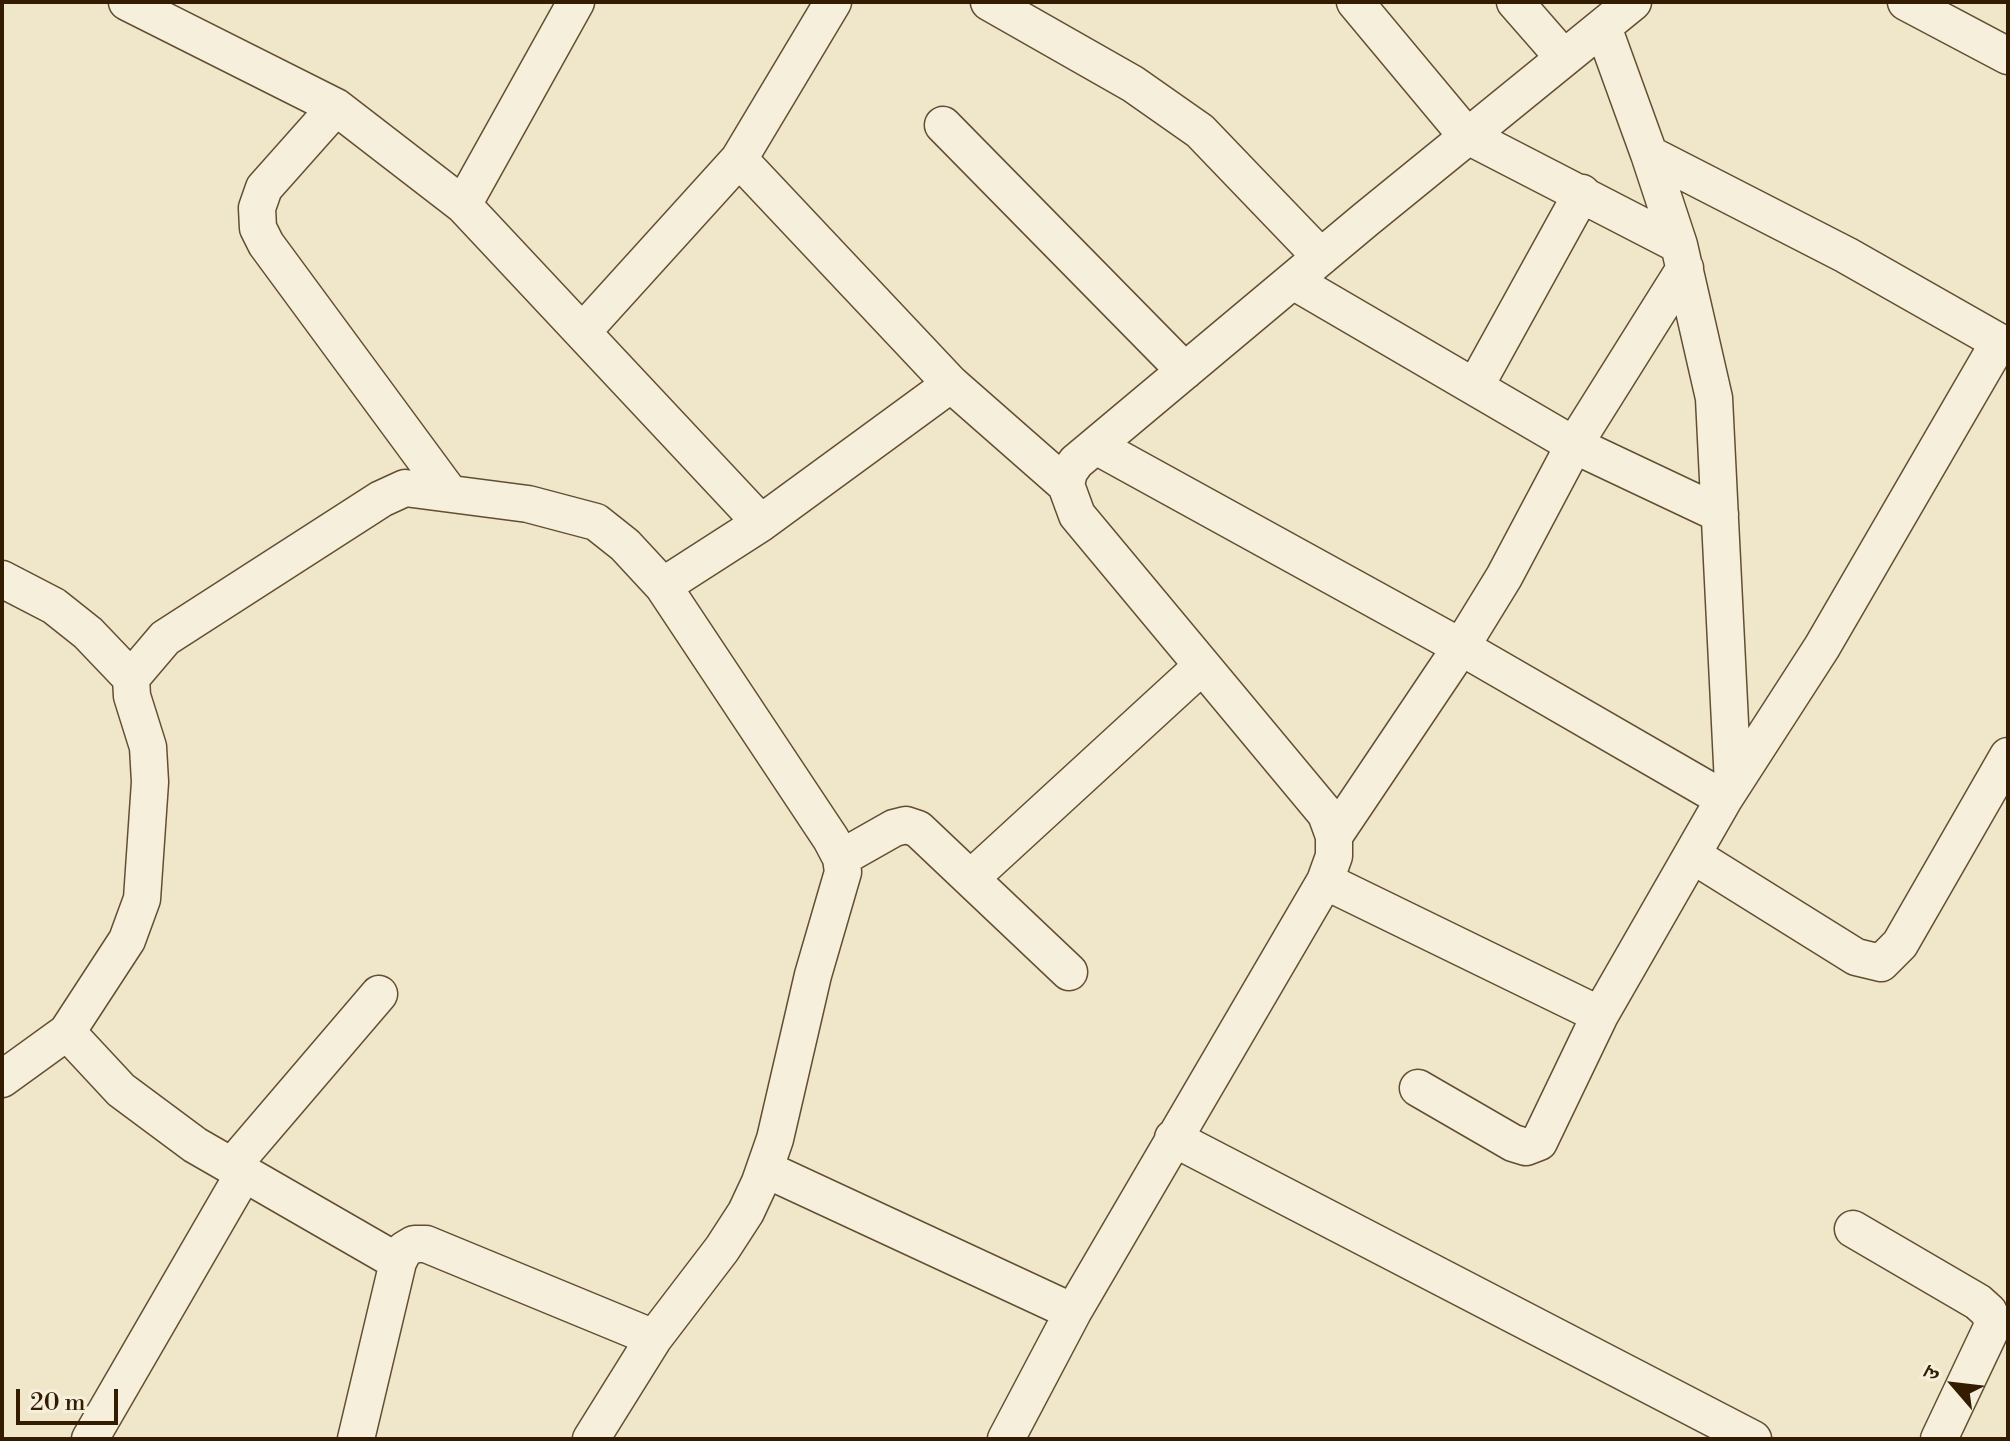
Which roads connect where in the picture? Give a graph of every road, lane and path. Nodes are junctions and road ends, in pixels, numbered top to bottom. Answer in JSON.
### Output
{"nodes":[{"id":1,"x":576,"y":2,"type":"edge"},
{"id":2,"x":833,"y":2,"type":"edge"},
{"id":3,"x":989,"y":2,"type":"edge"},
{"id":4,"x":1355,"y":2,"type":"edge"},
{"id":5,"x":1515,"y":2,"type":"edge"},
{"id":6,"x":1633,"y":2,"type":"edge"},
{"id":7,"x":1906,"y":2,"type":"edge"},
{"id":8,"x":145,"y":6,"type":"edge"},
{"id":9,"x":1603,"y":27,"type":"junction"},
{"id":10,"x":2008,"y":56,"type":"edge"},
{"id":11,"x":1564,"y":58,"type":"junction"},
{"id":12,"x":336,"y":107,"type":"junction"},
{"id":13,"x":943,"y":125,"type":"dead end"},
{"id":14,"x":1466,"y":135,"type":"junction"},
{"id":15,"x":1649,"y":154,"type":"junction"},
{"id":16,"x":739,"y":159,"type":"junction"},
{"id":17,"x":1582,"y":193,"type":"junction"},
{"id":18,"x":463,"y":205,"type":"junction"},
{"id":19,"x":1321,"y":257,"type":"junction"},
{"id":20,"x":1682,"y":257,"type":"junction"},
{"id":21,"x":1293,"y":281,"type":"junction"},
{"id":22,"x":584,"y":330,"type":"junction"},
{"id":23,"x":2003,"y":344,"type":"edge"},
{"id":24,"x":1185,"y":371,"type":"junction"},
{"id":25,"x":951,"y":384,"type":"junction"},
{"id":26,"x":1476,"y":385,"type":"junction"},
{"id":27,"x":1574,"y":445,"type":"junction"},
{"id":28,"x":1096,"y":446,"type":"junction"},
{"id":29,"x":1066,"y":485,"type":"junction"},
{"id":30,"x":448,"y":491,"type":"junction"},
{"id":31,"x":1720,"y":514,"type":"junction"},
{"id":32,"x":761,"y":523,"type":"junction"},
{"id":33,"x":2,"y":579,"type":"edge"},
{"id":34,"x":663,"y":586,"type":"junction"},
{"id":35,"x":1461,"y":647,"type":"junction"},
{"id":36,"x":1202,"y":666,"type":"junction"},
{"id":37,"x":131,"y":678,"type":"junction"},
{"id":38,"x":2008,"y":756,"type":"edge"},
{"id":39,"x":1729,"y":792,"type":"junction"},
{"id":40,"x":1334,"y":836,"type":"junction"},
{"id":41,"x":1694,"y":856,"type":"junction"},
{"id":42,"x":841,"y":858,"type":"junction"},
{"id":43,"x":971,"y":878,"type":"junction"},
{"id":44,"x":1325,"y":881,"type":"junction"},
{"id":45,"x":1069,"y":972,"type":"dead end"},
{"id":46,"x":379,"y":994,"type":"dead end"},
{"id":47,"x":1600,"y":1015,"type":"junction"},
{"id":48,"x":67,"y":1032,"type":"junction"},
{"id":49,"x":2,"y":1079,"type":"edge"},
{"id":50,"x":1418,"y":1088,"type":"dead end"},
{"id":51,"x":1173,"y":1138,"type":"junction"},
{"id":52,"x":765,"y":1169,"type":"junction"},
{"id":53,"x":238,"y":1170,"type":"junction"},
{"id":54,"x":1853,"y":1229,"type":"dead end"},
{"id":55,"x":398,"y":1262,"type":"junction"},
{"id":56,"x":1073,"y":1312,"type":"junction"},
{"id":57,"x":654,"y":1338,"type":"junction"},
{"id":58,"x":90,"y":1439,"type":"edge"},
{"id":59,"x":356,"y":1439,"type":"edge"},
{"id":60,"x":591,"y":1439,"type":"edge"},
{"id":61,"x":1006,"y":1439,"type":"edge"},
{"id":62,"x":1753,"y":1439,"type":"edge"},
{"id":63,"x":1939,"y":1439,"type":"edge"}],
"edges":[{"from":1,"to":18,"type":"street"},
{"from":2,"to":16,"type":"street"},
{"from":3,"to":19,"type":"street"},
{"from":4,"to":14,"type":"street"},
{"from":5,"to":11,"type":"street"},
{"from":6,"to":9,"type":"street"},
{"from":7,"to":10,"type":"street"},
{"from":8,"to":12,"type":"street"},
{"from":9,"to":11,"type":"street"},
{"from":9,"to":15,"type":"street"},
{"from":11,"to":14,"type":"street"},
{"from":12,"to":18,"type":"street"},
{"from":12,"to":30,"type":"street"},
{"from":13,"to":24,"type":"street"},
{"from":14,"to":17,"type":"street"},
{"from":14,"to":19,"type":"street"},
{"from":15,"to":20,"type":"street"},
{"from":15,"to":23,"type":"street"},
{"from":16,"to":22,"type":"street"},
{"from":16,"to":25,"type":"street"},
{"from":17,"to":20,"type":"street"},
{"from":17,"to":26,"type":"street"},
{"from":18,"to":22,"type":"street"},
{"from":19,"to":21,"type":"street"},
{"from":20,"to":27,"type":"street"},
{"from":20,"to":31,"type":"street"},
{"from":21,"to":24,"type":"street"},
{"from":21,"to":26,"type":"street"},
{"from":22,"to":32,"type":"street"},
{"from":23,"to":39,"type":"street"},
{"from":24,"to":28,"type":"street"},
{"from":25,"to":29,"type":"street"},
{"from":25,"to":32,"type":"street"},
{"from":26,"to":27,"type":"street"},
{"from":27,"to":31,"type":"street"},
{"from":27,"to":35,"type":"street"},
{"from":28,"to":29,"type":"street"},
{"from":28,"to":35,"type":"street"},
{"from":29,"to":36,"type":"street"},
{"from":30,"to":34,"type":"street"},
{"from":30,"to":37,"type":"street"},
{"from":31,"to":39,"type":"street"},
{"from":32,"to":34,"type":"street"},
{"from":33,"to":37,"type":"street"},
{"from":34,"to":42,"type":"street"},
{"from":35,"to":39,"type":"street"},
{"from":35,"to":40,"type":"street"},
{"from":36,"to":40,"type":"street"},
{"from":36,"to":43,"type":"street"},
{"from":37,"to":48,"type":"street"},
{"from":38,"to":41,"type":"street"},
{"from":39,"to":41,"type":"street"},
{"from":40,"to":44,"type":"street"},
{"from":41,"to":47,"type":"street"},
{"from":42,"to":43,"type":"street"},
{"from":42,"to":52,"type":"street"},
{"from":43,"to":45,"type":"street"},
{"from":44,"to":47,"type":"street"},
{"from":44,"to":51,"type":"street"},
{"from":46,"to":53,"type":"street"},
{"from":47,"to":50,"type":"street"},
{"from":48,"to":49,"type":"street"},
{"from":48,"to":53,"type":"street"},
{"from":51,"to":56,"type":"street"},
{"from":51,"to":62,"type":"street"},
{"from":52,"to":56,"type":"street"},
{"from":52,"to":57,"type":"street"},
{"from":53,"to":55,"type":"street"},
{"from":53,"to":58,"type":"street"},
{"from":54,"to":63,"type":"street"},
{"from":55,"to":57,"type":"street"},
{"from":55,"to":59,"type":"street"},
{"from":56,"to":61,"type":"street"},
{"from":57,"to":60,"type":"street"}]}
